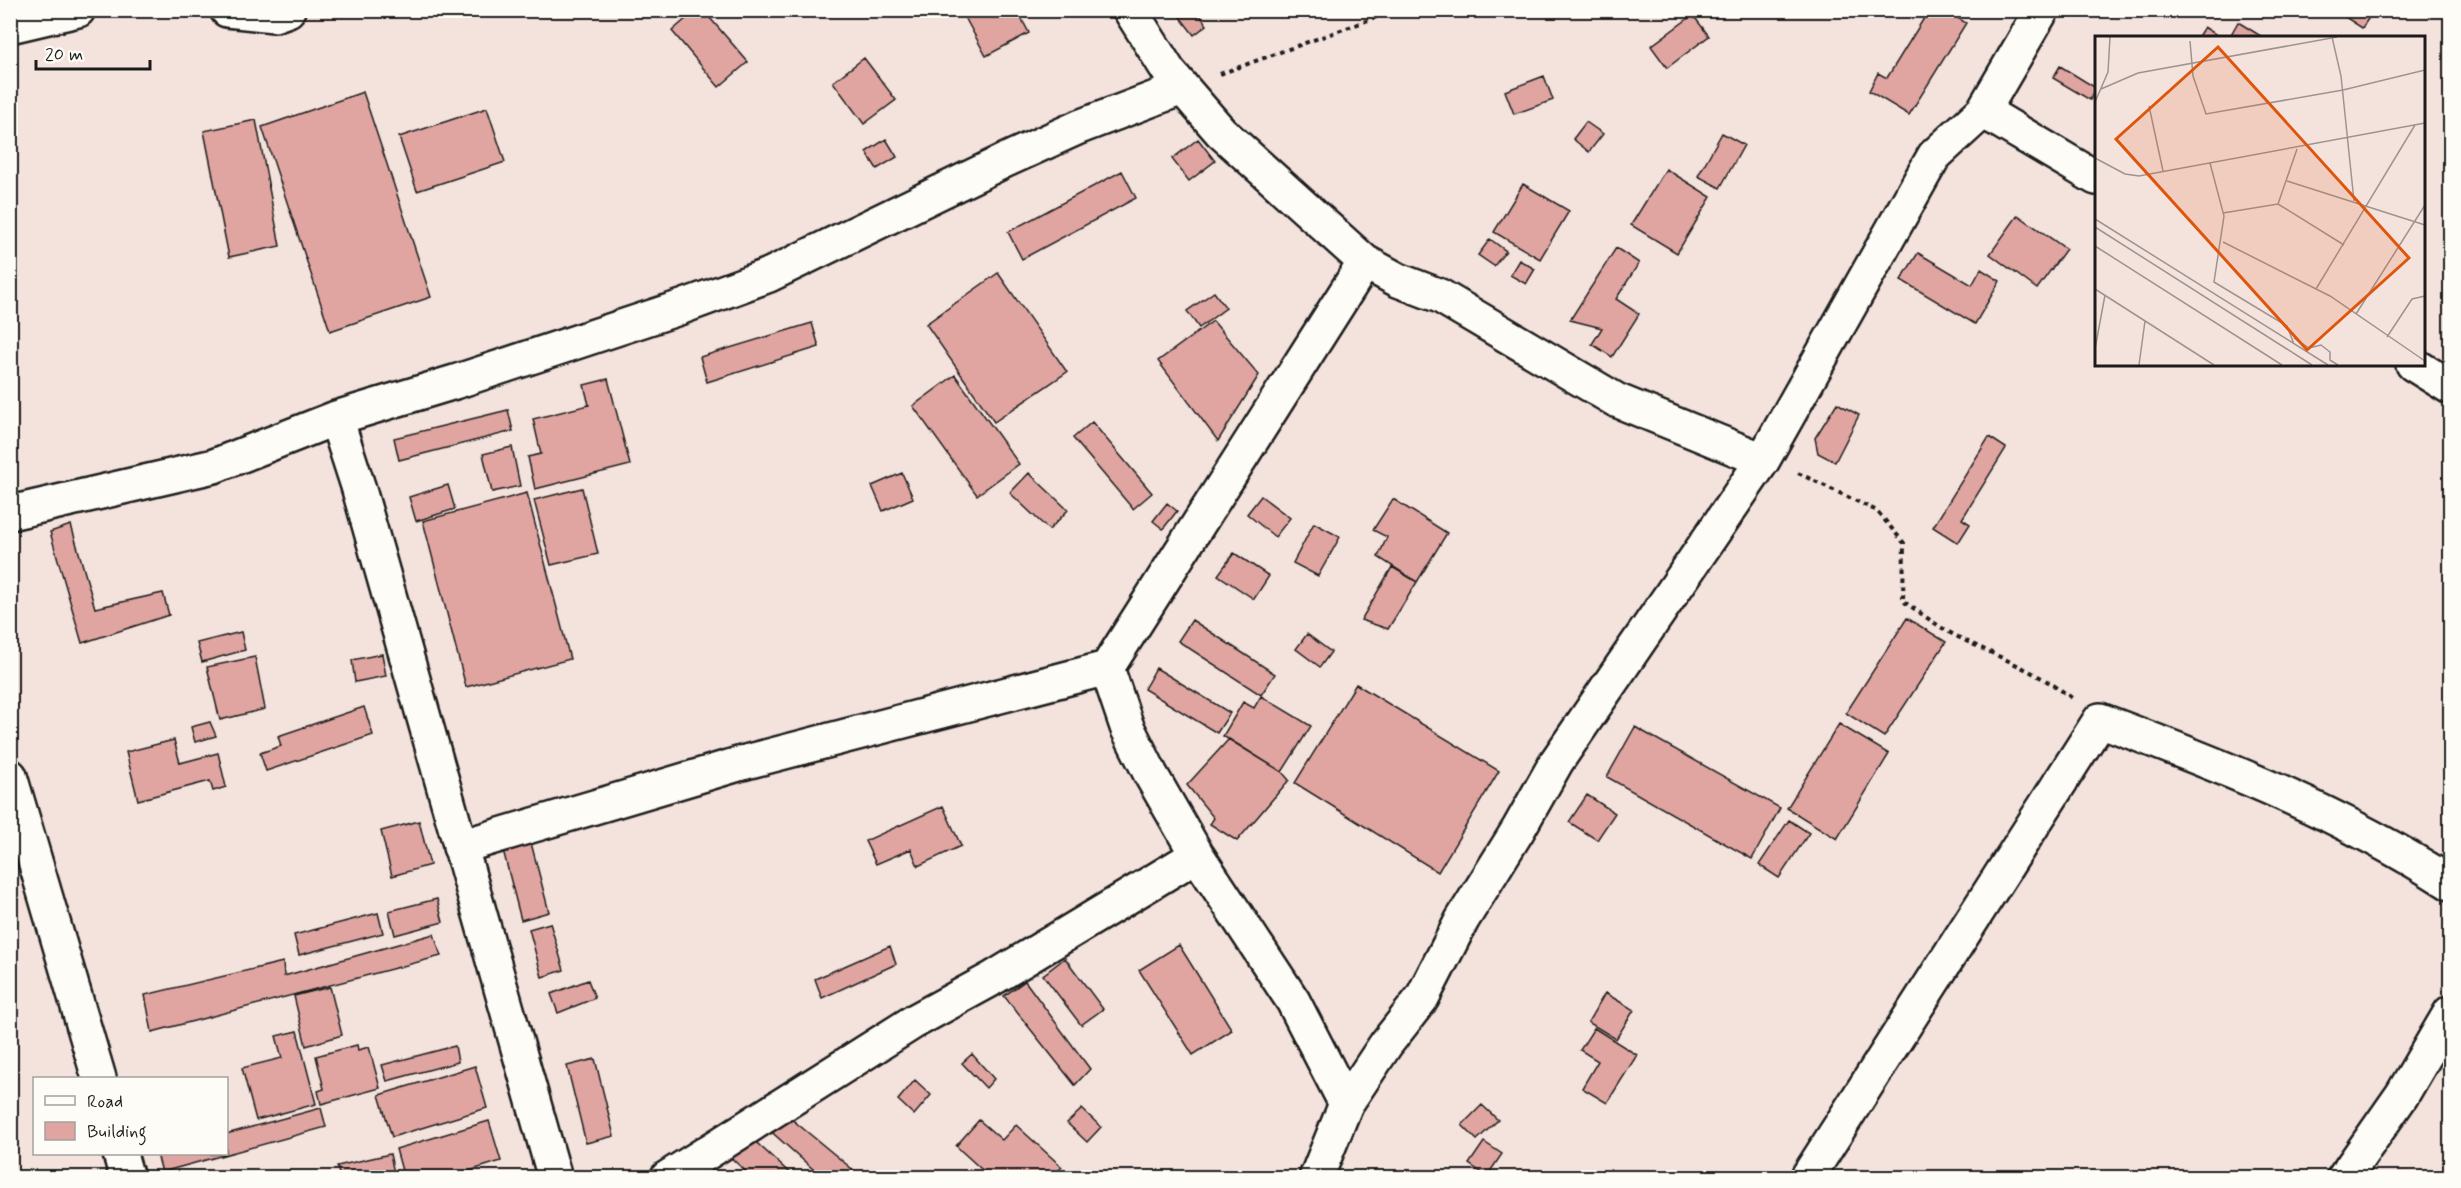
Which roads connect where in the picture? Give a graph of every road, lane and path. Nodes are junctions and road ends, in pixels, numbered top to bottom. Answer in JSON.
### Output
{"nodes":[{"id":1,"x":78,"y":10,"type":"edge"},
{"id":2,"x":227,"y":10,"type":"edge"},
{"id":3,"x":288,"y":10,"type":"edge"},
{"id":4,"x":1130,"y":10,"type":"edge"},
{"id":5,"x":1396,"y":10,"type":"edge"},
{"id":6,"x":2042,"y":10,"type":"edge"},
{"id":7,"x":10,"y":26,"type":"edge"},
{"id":8,"x":1182,"y":87,"type":"junction"},
{"id":9,"x":1983,"y":111,"type":"junction"},
{"id":10,"x":2095,"y":177,"type":"edge"},
{"id":11,"x":1365,"y":262,"type":"junction"},
{"id":12,"x":2416,"y":366,"type":"edge"},
{"id":13,"x":2451,"y":387,"type":"edge"},
{"id":14,"x":336,"y":418,"type":"junction"},
{"id":15,"x":1763,"y":460,"type":"junction"},
{"id":16,"x":10,"y":513,"type":"edge"},
{"id":17,"x":1107,"y":668,"type":"junction"},
{"id":18,"x":2100,"y":720,"type":"junction"},
{"id":19,"x":10,"y":776,"type":"edge"},
{"id":20,"x":460,"y":847,"type":"junction"},
{"id":21,"x":1197,"y":855,"type":"junction"},
{"id":22,"x":2451,"y":883,"type":"edge"},
{"id":23,"x":2451,"y":1013,"type":"edge"},
{"id":24,"x":99,"y":1077,"type":"edge"},
{"id":25,"x":1346,"y":1104,"type":"junction"},
{"id":26,"x":120,"y":1155,"type":"edge"},
{"id":27,"x":682,"y":1174,"type":"edge"},
{"id":28,"x":127,"y":1178,"type":"edge"},
{"id":29,"x":555,"y":1178,"type":"edge"},
{"id":30,"x":1316,"y":1178,"type":"edge"},
{"id":31,"x":1807,"y":1178,"type":"edge"},
{"id":32,"x":2344,"y":1178,"type":"edge"}],
"edges":[{"from":1,"to":7,"type":"street"},
{"from":2,"to":3,"type":"street"},
{"from":4,"to":8,"type":"street"},
{"from":5,"to":8,"type":"path"},
{"from":6,"to":9,"type":"street"},
{"from":8,"to":11,"type":"street"},
{"from":8,"to":14,"type":"street"},
{"from":9,"to":10,"type":"street"},
{"from":9,"to":15,"type":"street"},
{"from":11,"to":15,"type":"street"},
{"from":11,"to":17,"type":"street"},
{"from":12,"to":13,"type":"street"},
{"from":14,"to":16,"type":"street"},
{"from":14,"to":20,"type":"street"},
{"from":15,"to":18,"type":"path"},
{"from":15,"to":25,"type":"street"},
{"from":17,"to":20,"type":"street"},
{"from":17,"to":21,"type":"street"},
{"from":18,"to":22,"type":"street"},
{"from":18,"to":31,"type":"street"},
{"from":19,"to":24,"type":"street"},
{"from":20,"to":29,"type":"street"},
{"from":21,"to":25,"type":"street"},
{"from":21,"to":27,"type":"street"},
{"from":23,"to":32,"type":"street"},
{"from":25,"to":30,"type":"street"},
{"from":26,"to":28,"type":"street"}]}
